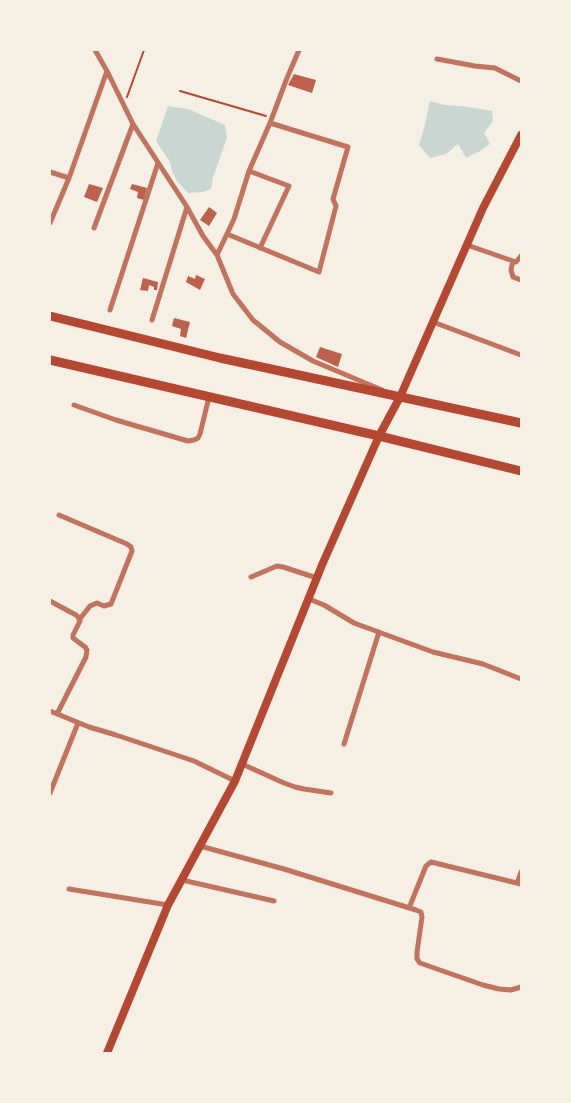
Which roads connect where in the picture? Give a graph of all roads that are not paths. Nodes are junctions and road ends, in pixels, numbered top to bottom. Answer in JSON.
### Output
{"nodes":[{"id":1,"x":95,"y":50,"type":"edge"},
{"id":2,"x":300,"y":50,"type":"edge"},
{"id":3,"x":437,"y":59,"type":"dead end"},
{"id":4,"x":107,"y":71,"type":"junction"},
{"id":5,"x":521,"y":82,"type":"edge"},
{"id":6,"x":270,"y":120,"type":"junction"},
{"id":7,"x":133,"y":124,"type":"junction"},
{"id":8,"x":521,"y":135,"type":"edge"},
{"id":9,"x":158,"y":163,"type":"junction"},
{"id":10,"x":249,"y":171,"type":"junction"},
{"id":11,"x":50,"y":172,"type":"edge"},
{"id":12,"x":69,"y":178,"type":"junction"},
{"id":13,"x":187,"y":207,"type":"junction"},
{"id":14,"x":50,"y":223,"type":"edge"},
{"id":15,"x":94,"y":228,"type":"dead end"},
{"id":16,"x":227,"y":234,"type":"junction"},
{"id":17,"x":467,"y":245,"type":"junction"},
{"id":18,"x":260,"y":248,"type":"junction"},
{"id":19,"x":216,"y":255,"type":"junction"},
{"id":20,"x":521,"y":256,"type":"edge"},
{"id":21,"x":513,"y":261,"type":"junction"},
{"id":22,"x":521,"y":280,"type":"edge"},
{"id":23,"x":110,"y":310,"type":"dead end"},
{"id":24,"x":50,"y":316,"type":"edge"},
{"id":25,"x":152,"y":320,"type":"dead end"},
{"id":26,"x":433,"y":322,"type":"junction"},
{"id":27,"x":521,"y":356,"type":"edge"},
{"id":28,"x":50,"y":360,"type":"edge"},
{"id":29,"x":210,"y":396,"type":"junction"},
{"id":30,"x":400,"y":397,"type":"junction"},
{"id":31,"x":74,"y":405,"type":"dead end"},
{"id":32,"x":521,"y":423,"type":"edge"},
{"id":33,"x":379,"y":436,"type":"junction"},
{"id":34,"x":521,"y":471,"type":"edge"},
{"id":35,"x":59,"y":515,"type":"dead end"},
{"id":36,"x":251,"y":577,"type":"dead end"},
{"id":37,"x":317,"y":578,"type":"junction"},
{"id":38,"x":309,"y":599,"type":"junction"},
{"id":39,"x":50,"y":601,"type":"edge"},
{"id":40,"x":79,"y":620,"type":"junction"},
{"id":41,"x":379,"y":632,"type":"junction"},
{"id":42,"x":521,"y":679,"type":"edge"},
{"id":43,"x":50,"y":711,"type":"edge"},
{"id":44,"x":57,"y":714,"type":"junction"},
{"id":45,"x":78,"y":723,"type":"junction"},
{"id":46,"x":344,"y":744,"type":"dead end"},
{"id":47,"x":242,"y":764,"type":"junction"},
{"id":48,"x":235,"y":782,"type":"junction"},
{"id":49,"x":50,"y":793,"type":"edge"},
{"id":50,"x":331,"y":793,"type":"dead end"},
{"id":51,"x":200,"y":846,"type":"junction"},
{"id":52,"x":521,"y":872,"type":"edge"},
{"id":53,"x":182,"y":880,"type":"junction"},
{"id":54,"x":519,"y":884,"type":"edge"},
{"id":55,"x":68,"y":889,"type":"dead end"},
{"id":56,"x":274,"y":901,"type":"dead end"},
{"id":57,"x":168,"y":905,"type":"junction"},
{"id":58,"x":409,"y":908,"type":"junction"},
{"id":59,"x":521,"y":987,"type":"edge"},
{"id":60,"x":107,"y":1053,"type":"edge"}],
"edges":[{"from":1,"to":4,"type":"street"},
{"from":2,"to":6,"type":"street"},
{"from":3,"to":5,"type":"street"},
{"from":4,"to":7,"type":"street"},
{"from":4,"to":12,"type":"street"},
{"from":6,"to":10,"type":"street"},
{"from":6,"to":18,"type":"street"},
{"from":7,"to":9,"type":"street"},
{"from":7,"to":15,"type":"street"},
{"from":8,"to":17,"type":"main road"},
{"from":9,"to":13,"type":"street"},
{"from":9,"to":23,"type":"street"},
{"from":10,"to":16,"type":"street"},
{"from":10,"to":18,"type":"street"},
{"from":11,"to":12,"type":"street"},
{"from":12,"to":14,"type":"street"},
{"from":13,"to":19,"type":"street"},
{"from":13,"to":25,"type":"street"},
{"from":16,"to":18,"type":"street"},
{"from":16,"to":19,"type":"street"},
{"from":17,"to":21,"type":"street"},
{"from":17,"to":26,"type":"main road"},
{"from":19,"to":30,"type":"street"},
{"from":20,"to":21,"type":"street"},
{"from":21,"to":22,"type":"street"},
{"from":24,"to":30,"type":"highway"},
{"from":26,"to":27,"type":"street"},
{"from":26,"to":30,"type":"main road"},
{"from":28,"to":29,"type":"highway"},
{"from":29,"to":31,"type":"street"},
{"from":29,"to":33,"type":"highway"},
{"from":30,"to":32,"type":"highway"},
{"from":30,"to":33,"type":"main road"},
{"from":33,"to":34,"type":"highway"},
{"from":33,"to":37,"type":"main road"},
{"from":35,"to":40,"type":"street"},
{"from":36,"to":37,"type":"street"},
{"from":37,"to":38,"type":"main road"},
{"from":38,"to":41,"type":"street"},
{"from":38,"to":47,"type":"main road"},
{"from":39,"to":40,"type":"street"},
{"from":40,"to":44,"type":"street"},
{"from":41,"to":42,"type":"street"},
{"from":41,"to":46,"type":"street"},
{"from":43,"to":44,"type":"street"},
{"from":44,"to":45,"type":"street"},
{"from":45,"to":48,"type":"street"},
{"from":45,"to":49,"type":"street"},
{"from":47,"to":48,"type":"main road"},
{"from":47,"to":50,"type":"street"},
{"from":48,"to":51,"type":"main road"},
{"from":51,"to":53,"type":"main road"},
{"from":51,"to":58,"type":"street"},
{"from":52,"to":54,"type":"street"},
{"from":53,"to":56,"type":"street"},
{"from":53,"to":57,"type":"main road"},
{"from":54,"to":58,"type":"street"},
{"from":55,"to":57,"type":"street"},
{"from":57,"to":60,"type":"main road"},
{"from":58,"to":59,"type":"street"}]}
